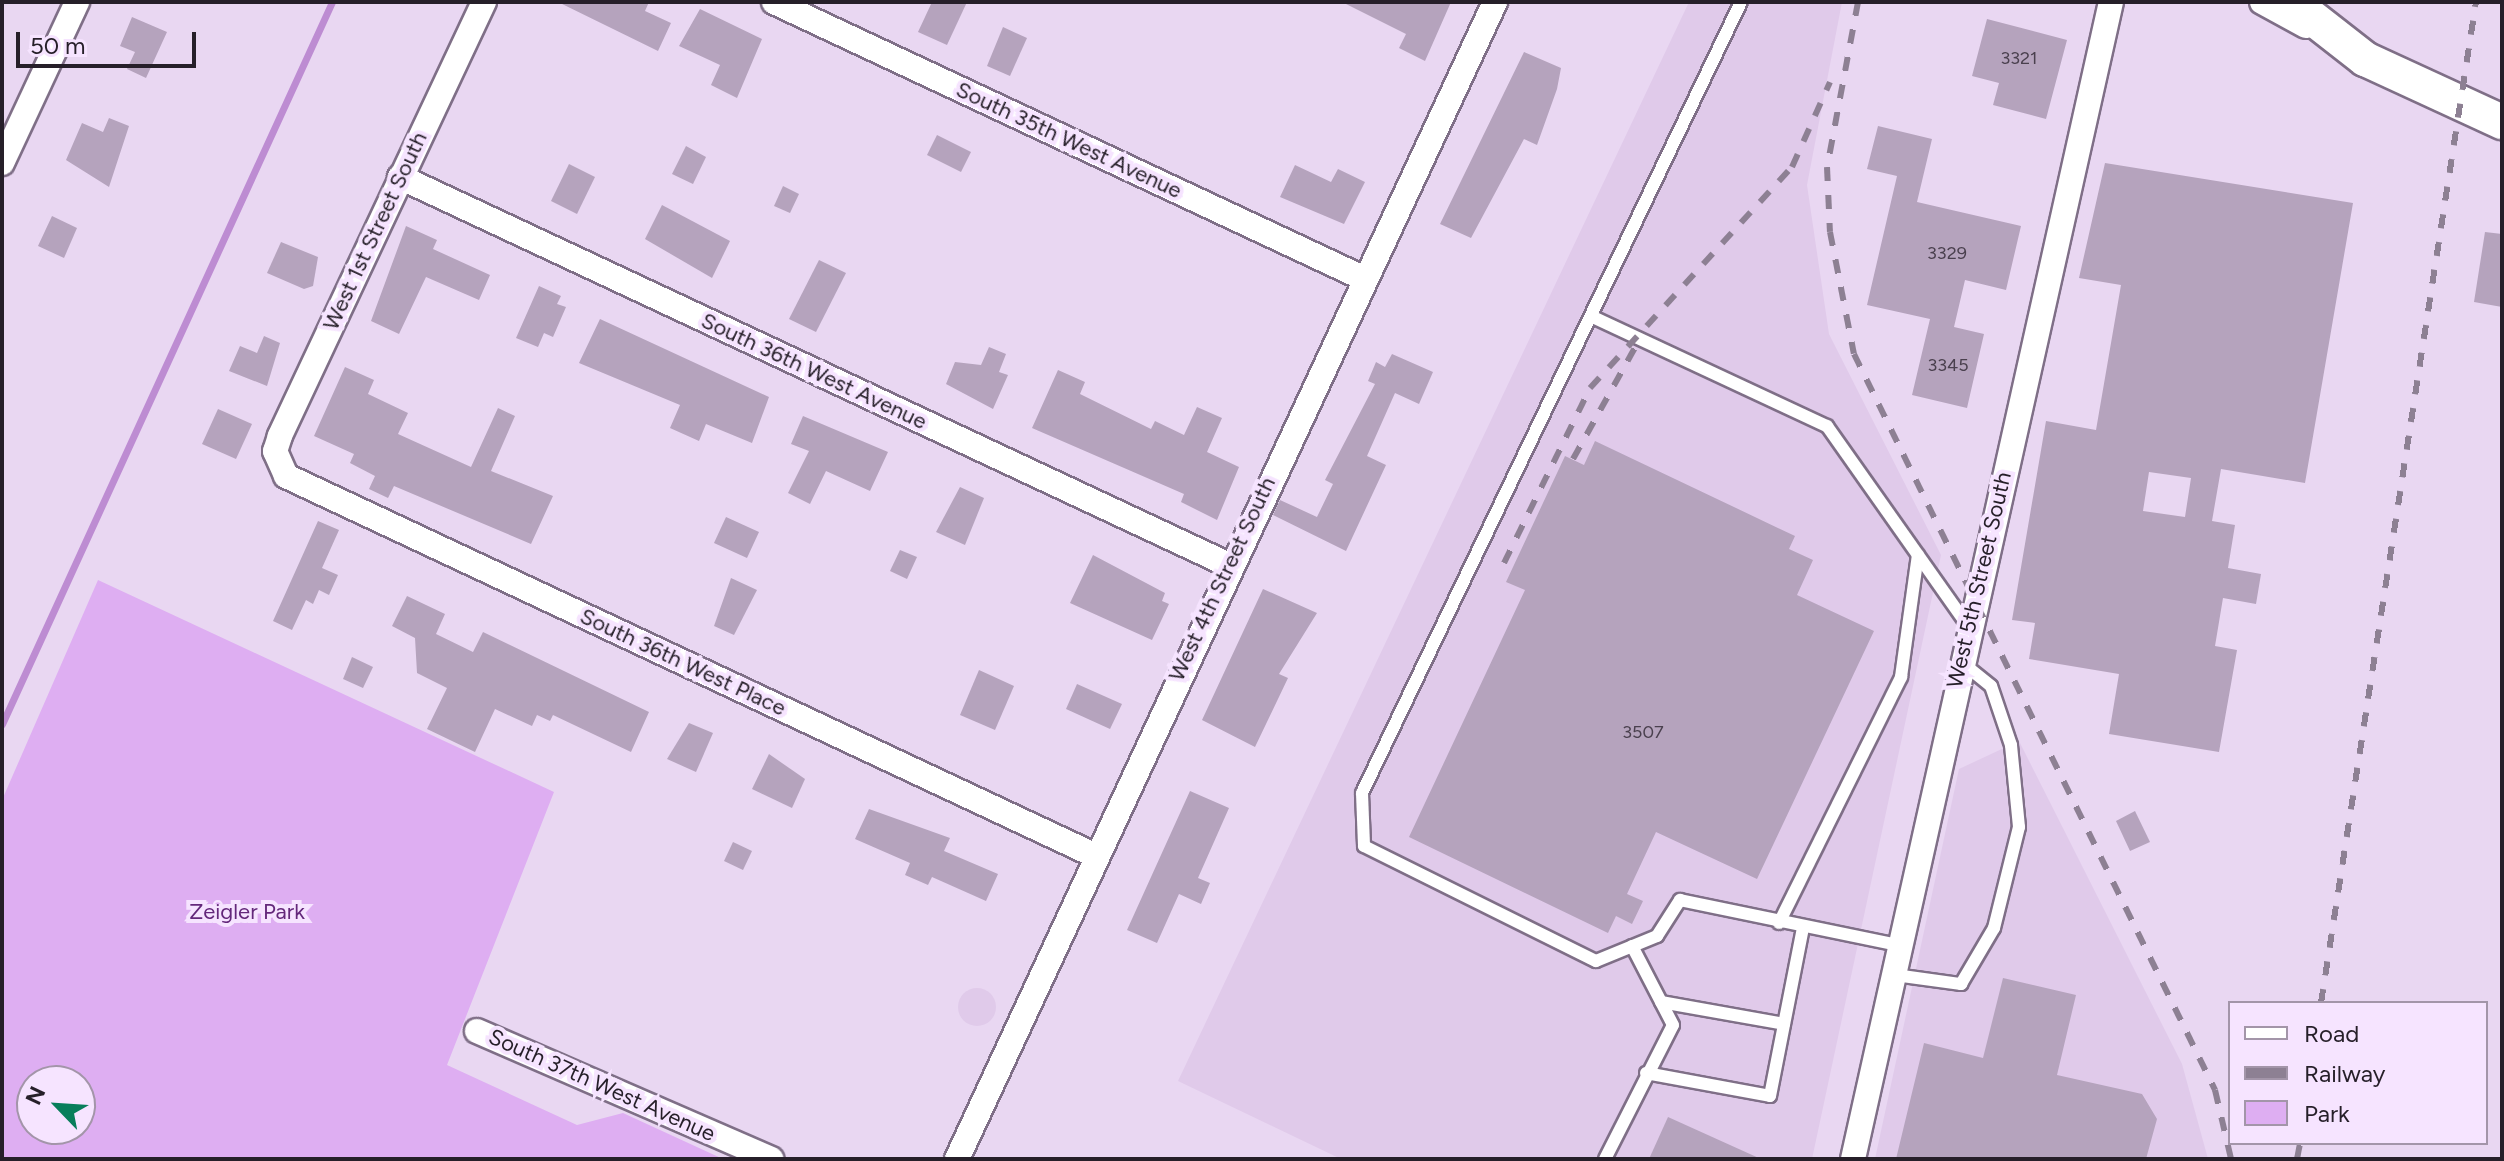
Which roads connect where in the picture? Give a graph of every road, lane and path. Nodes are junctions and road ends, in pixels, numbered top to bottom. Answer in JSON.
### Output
{"nodes":[{"id":1,"x":77,"y":2,"type":"edge"},
{"id":2,"x":484,"y":2,"type":"edge"},
{"id":3,"x":774,"y":2,"type":"edge"},
{"id":4,"x":1495,"y":2,"type":"edge"},
{"id":5,"x":1741,"y":2,"type":"edge"},
{"id":6,"x":2111,"y":2,"type":"edge"},
{"id":7,"x":2262,"y":2,"type":"edge"},
{"id":8,"x":2292,"y":2,"type":"edge"},
{"id":9,"x":2365,"y":59,"type":"junction"},
{"id":10,"x":2502,"y":122,"type":"edge"},
{"id":11,"x":8,"y":134,"type":"edge"},
{"id":12,"x":2,"y":163,"type":"edge"},
{"id":13,"x":400,"y":177,"type":"junction"},
{"id":14,"x":1365,"y":279,"type":"junction"},
{"id":15,"x":1595,"y":318,"type":"junction"},
{"id":16,"x":278,"y":463,"type":"joint"},
{"id":17,"x":1918,"y":555,"type":"junction"},
{"id":18,"x":1229,"y":565,"type":"junction"},
{"id":19,"x":1969,"y":627,"type":"junction"},
{"id":20,"x":1962,"y":662,"type":"junction"},
{"id":21,"x":1094,"y":855,"type":"junction"},
{"id":22,"x":1779,"y":923,"type":"junction"},
{"id":23,"x":1803,"y":928,"type":"junction"},
{"id":24,"x":1632,"y":946,"type":"junction"},
{"id":25,"x":1902,"y":946,"type":"junction"},
{"id":26,"x":1895,"y":975,"type":"junction"},
{"id":27,"x":1661,"y":1002,"type":"junction"},
{"id":28,"x":1784,"y":1024,"type":"junction"},
{"id":29,"x":477,"y":1031,"type":"dead end"},
{"id":30,"x":1646,"y":1073,"type":"junction"},
{"id":31,"x":771,"y":1159,"type":"edge"},
{"id":32,"x":957,"y":1159,"type":"edge"},
{"id":33,"x":1605,"y":1159,"type":"edge"},
{"id":34,"x":1853,"y":1159,"type":"edge"}],
"edges":[{"from":1,"to":11,"type":"street"},
{"from":2,"to":13,"type":"street","name":"West 1st Street South"},
{"from":3,"to":14,"type":"street","name":"South 35th West Avenue"},
{"from":4,"to":14,"type":"street","name":"West 4th Street South"},
{"from":5,"to":15,"type":"lane"},
{"from":6,"to":19,"type":"street","name":"West 5th Street South"},
{"from":7,"to":9,"type":"street"},
{"from":8,"to":9,"type":"main road"},
{"from":9,"to":10,"type":"main road"},
{"from":11,"to":12,"type":"street"},
{"from":13,"to":16,"type":"street","name":"West 1st Street South"},
{"from":13,"to":18,"type":"street","name":"South 36th West Avenue"},
{"from":14,"to":18,"type":"street","name":"West 4th Street South"},
{"from":15,"to":17,"type":"lane"},
{"from":15,"to":24,"type":"lane"},
{"from":16,"to":21,"type":"street","name":"South 36th West Place"},
{"from":17,"to":19,"type":"lane"},
{"from":17,"to":22,"type":"lane"},
{"from":18,"to":21,"type":"street","name":"West 4th Street South"},
{"from":19,"to":20,"type":"street","name":"West 5th Street South"},
{"from":20,"to":25,"type":"street","name":"West 5th Street South"},
{"from":20,"to":26,"type":"lane"},
{"from":21,"to":32,"type":"street","name":"West 4th Street South"},
{"from":22,"to":23,"type":"lane"},
{"from":22,"to":24,"type":"lane"},
{"from":23,"to":25,"type":"lane"},
{"from":23,"to":28,"type":"lane"},
{"from":24,"to":27,"type":"lane"},
{"from":25,"to":26,"type":"street","name":"West 5th Street South"},
{"from":26,"to":34,"type":"street","name":"West 5th Street South"},
{"from":27,"to":28,"type":"lane"},
{"from":27,"to":30,"type":"lane"},
{"from":28,"to":30,"type":"lane"},
{"from":29,"to":31,"type":"street","name":"South 37th West Avenue"},
{"from":30,"to":33,"type":"lane"}]}
